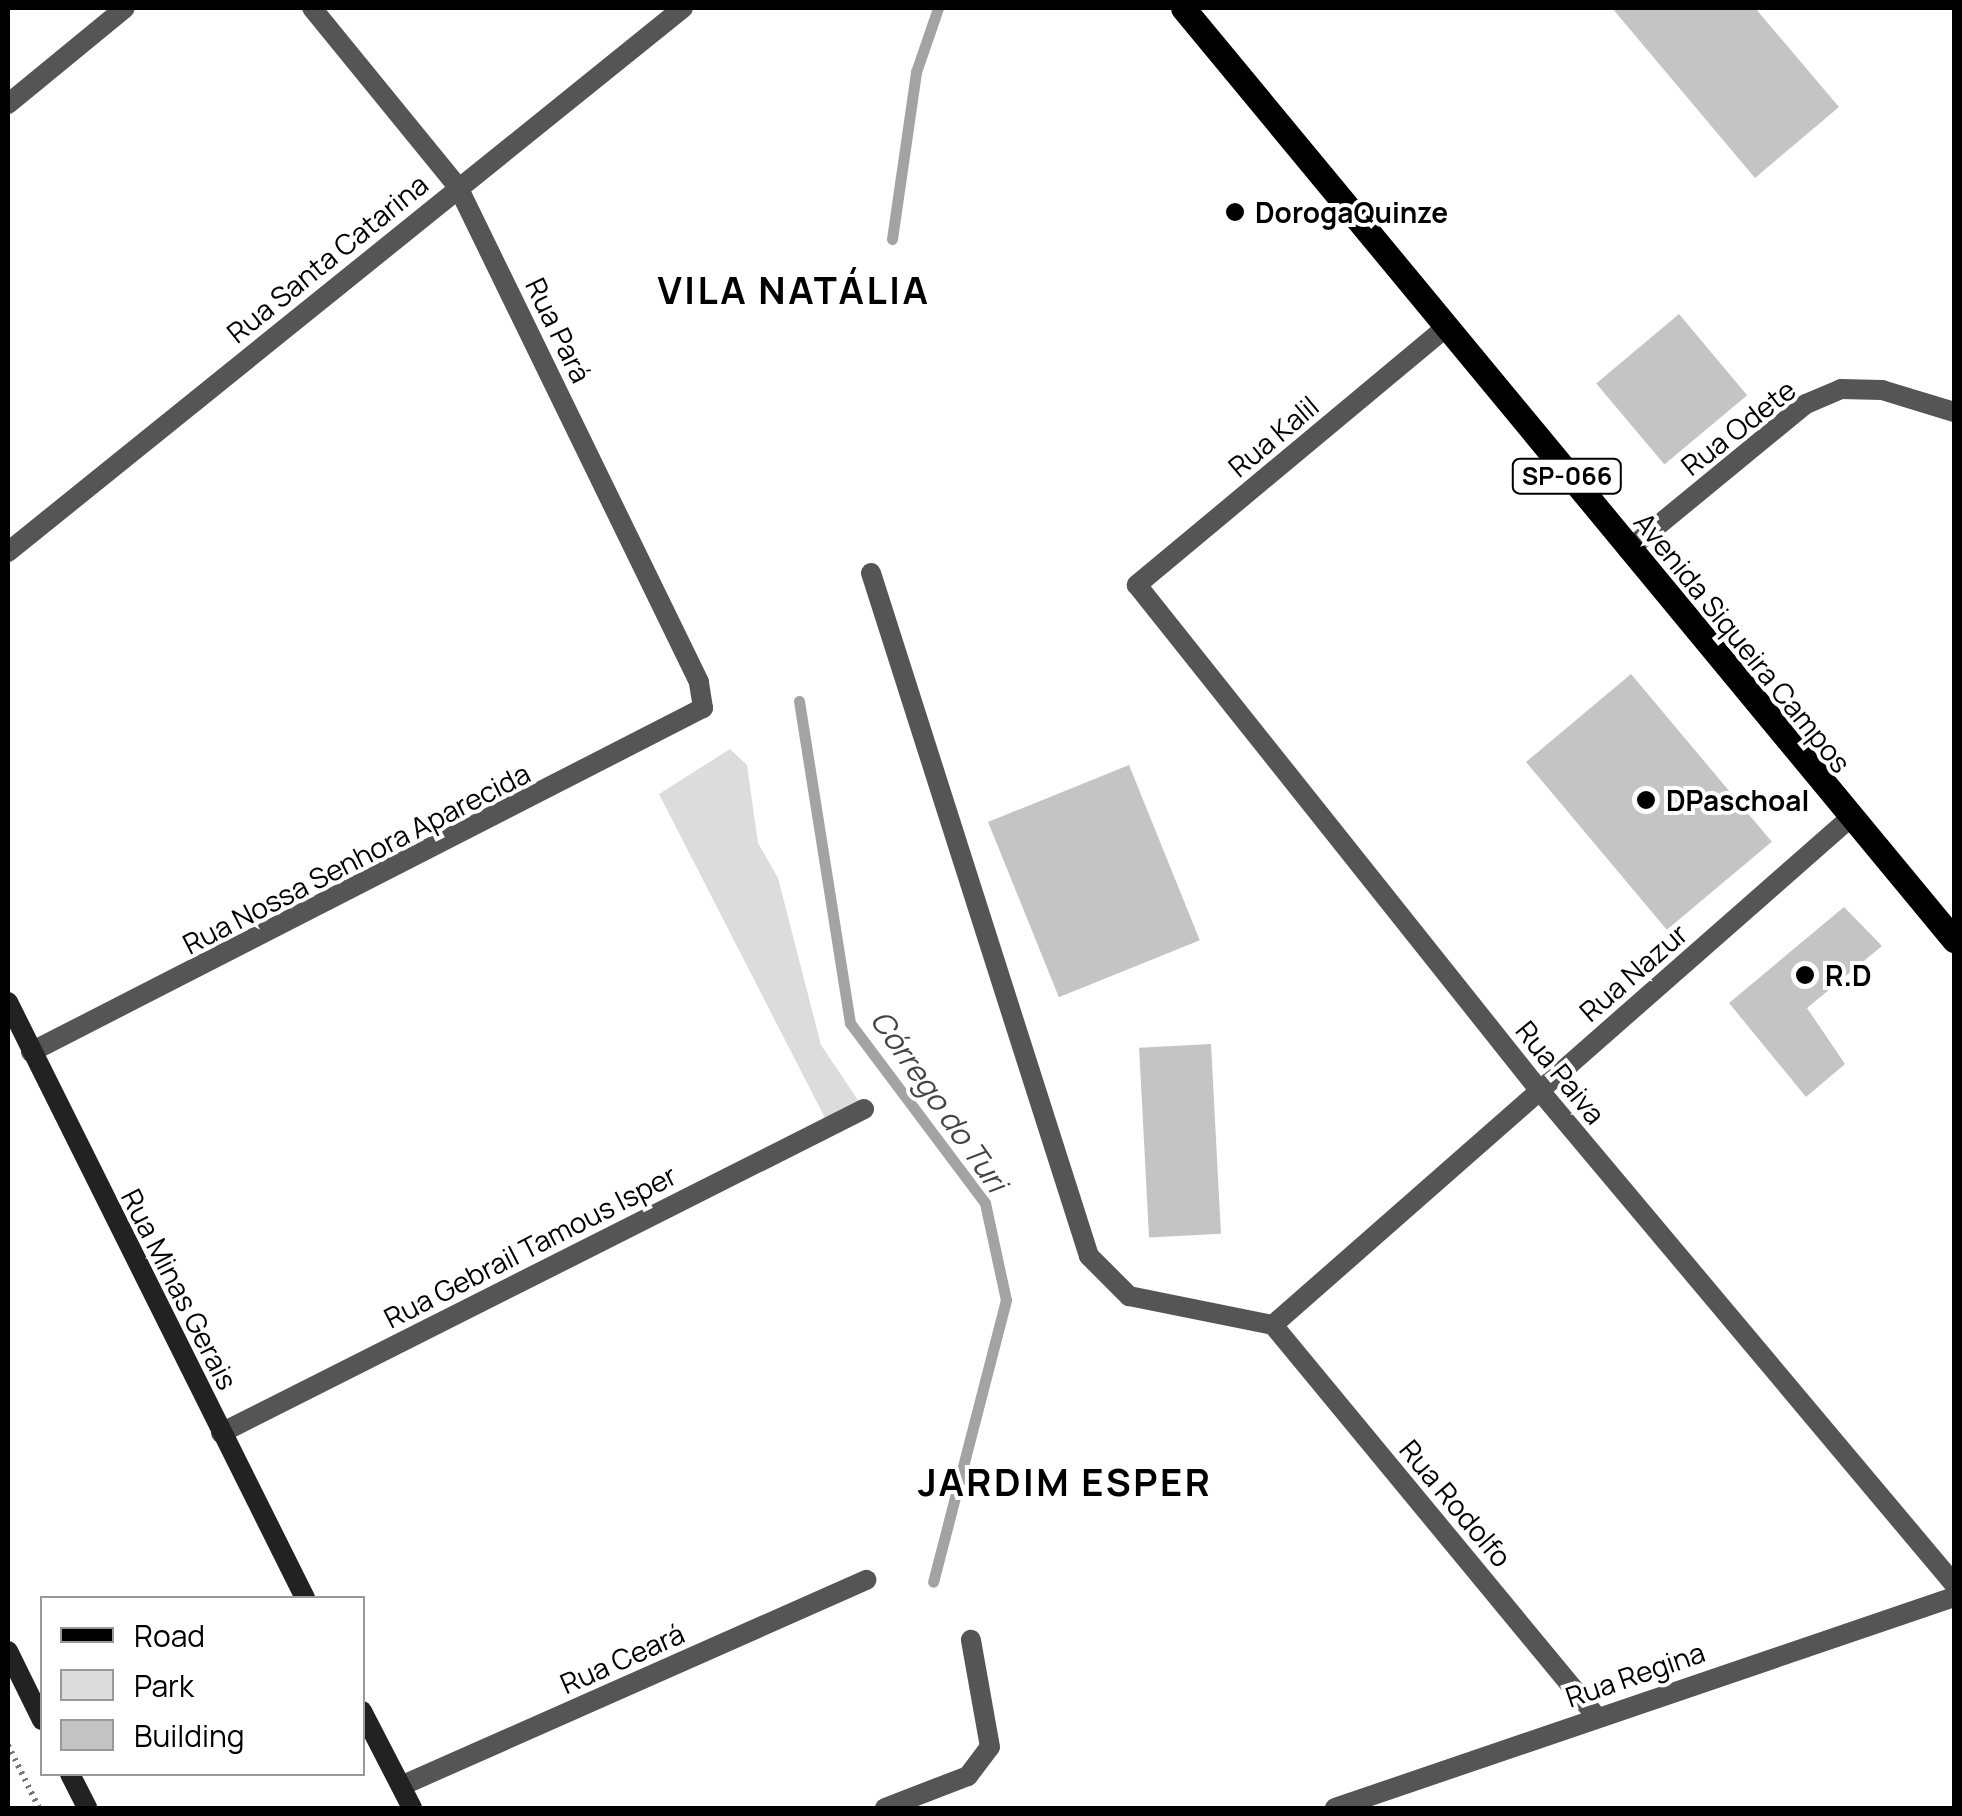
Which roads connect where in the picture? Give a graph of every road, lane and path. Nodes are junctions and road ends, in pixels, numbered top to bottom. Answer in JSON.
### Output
{"nodes":[{"id":1,"x":125,"y":8,"type":"edge"},
{"id":2,"x":312,"y":8,"type":"edge"},
{"id":3,"x":683,"y":8,"type":"edge"},
{"id":4,"x":1184,"y":8,"type":"edge"},
{"id":5,"x":8,"y":104,"type":"edge"},
{"id":6,"x":458,"y":187,"type":"junction"},
{"id":7,"x":1444,"y":329,"type":"junction"},
{"id":8,"x":1954,"y":412,"type":"edge"},
{"id":9,"x":1628,"y":550,"type":"junction"},
{"id":10,"x":8,"y":552,"type":"edge"},
{"id":11,"x":871,"y":573,"type":"dead end"},
{"id":12,"x":1137,"y":586,"type":"joint"},
{"id":13,"x":703,"y":708,"type":"joint"},
{"id":14,"x":1849,"y":819,"type":"junction"},
{"id":15,"x":1954,"y":940,"type":"edge"},
{"id":16,"x":8,"y":1002,"type":"edge"},
{"id":17,"x":30,"y":1052,"type":"junction"},
{"id":18,"x":1540,"y":1091,"type":"junction"},
{"id":19,"x":864,"y":1109,"type":"dead end"},
{"id":20,"x":1273,"y":1325,"type":"junction"},
{"id":21,"x":221,"y":1432,"type":"junction"},
{"id":22,"x":866,"y":1580,"type":"dead end"},
{"id":23,"x":1954,"y":1584,"type":"edge"},
{"id":24,"x":304,"y":1596,"type":"edge"},
{"id":25,"x":1954,"y":1597,"type":"edge"},
{"id":26,"x":971,"y":1640,"type":"dead end"},
{"id":27,"x":8,"y":1651,"type":"edge"},
{"id":28,"x":40,"y":1716,"type":"edge"},
{"id":29,"x":1596,"y":1716,"type":"junction"},
{"id":30,"x":365,"y":1717,"type":"edge"},
{"id":31,"x":8,"y":1746,"type":"edge"},
{"id":32,"x":71,"y":1776,"type":"edge"},
{"id":33,"x":401,"y":1786,"type":"junction"},
{"id":34,"x":39,"y":1808,"type":"edge"},
{"id":35,"x":87,"y":1808,"type":"edge"},
{"id":36,"x":412,"y":1808,"type":"edge"},
{"id":37,"x":885,"y":1808,"type":"edge"},
{"id":38,"x":1335,"y":1808,"type":"edge"}],
"edges":[{"from":1,"to":5,"type":"street"},
{"from":2,"to":6,"type":"street","name":"Rua Pará"},
{"from":3,"to":6,"type":"street","name":"Rua Santa Catarina"},
{"from":4,"to":7,"type":"main road","name":"Avenida Siqueira Campos","number":"SP-066"},
{"from":6,"to":10,"type":"street","name":"Rua Santa Catarina"},
{"from":6,"to":13,"type":"street","name":"Rua Pará"},
{"from":7,"to":9,"type":"main road","name":"Avenida Siqueira Campos","number":"SP-066"},
{"from":7,"to":12,"type":"street","name":"Rua Kalil"},
{"from":8,"to":9,"type":"street","name":"Rua Odete"},
{"from":9,"to":14,"type":"main road","name":"Avenida Siqueira Campos","number":"SP-066"},
{"from":11,"to":20,"type":"street"},
{"from":12,"to":18,"type":"street","name":"Rua Paiva"},
{"from":13,"to":17,"type":"street","name":"Rua Nossa Senhora Aparecida"},
{"from":14,"to":15,"type":"main road","name":"Avenida Siqueira Campos","number":"SP-066"},
{"from":14,"to":18,"type":"street","name":"Rua Nazur"},
{"from":16,"to":17,"type":"street","name":"Rua Minas Gerais"},
{"from":17,"to":21,"type":"street","name":"Rua Minas Gerais"},
{"from":18,"to":20,"type":"street","name":"Rua Nazur"},
{"from":18,"to":23,"type":"street","name":"Rua Paiva"},
{"from":19,"to":21,"type":"street","name":"Rua Gebrail Tamous Isper"},
{"from":20,"to":29,"type":"street","name":"Rua Rodolfo"},
{"from":21,"to":24,"type":"street","name":"Rua Minas Gerais"},
{"from":22,"to":33,"type":"street","name":"Rua Ceará"},
{"from":25,"to":29,"type":"street","name":"Rua Regina"},
{"from":26,"to":37,"type":"street"},
{"from":27,"to":28,"type":"street"},
{"from":29,"to":38,"type":"street","name":"Rua Regina"},
{"from":30,"to":33,"type":"street"},
{"from":31,"to":34,"type":"path"},
{"from":32,"to":35,"type":"street"},
{"from":33,"to":36,"type":"street"}]}
